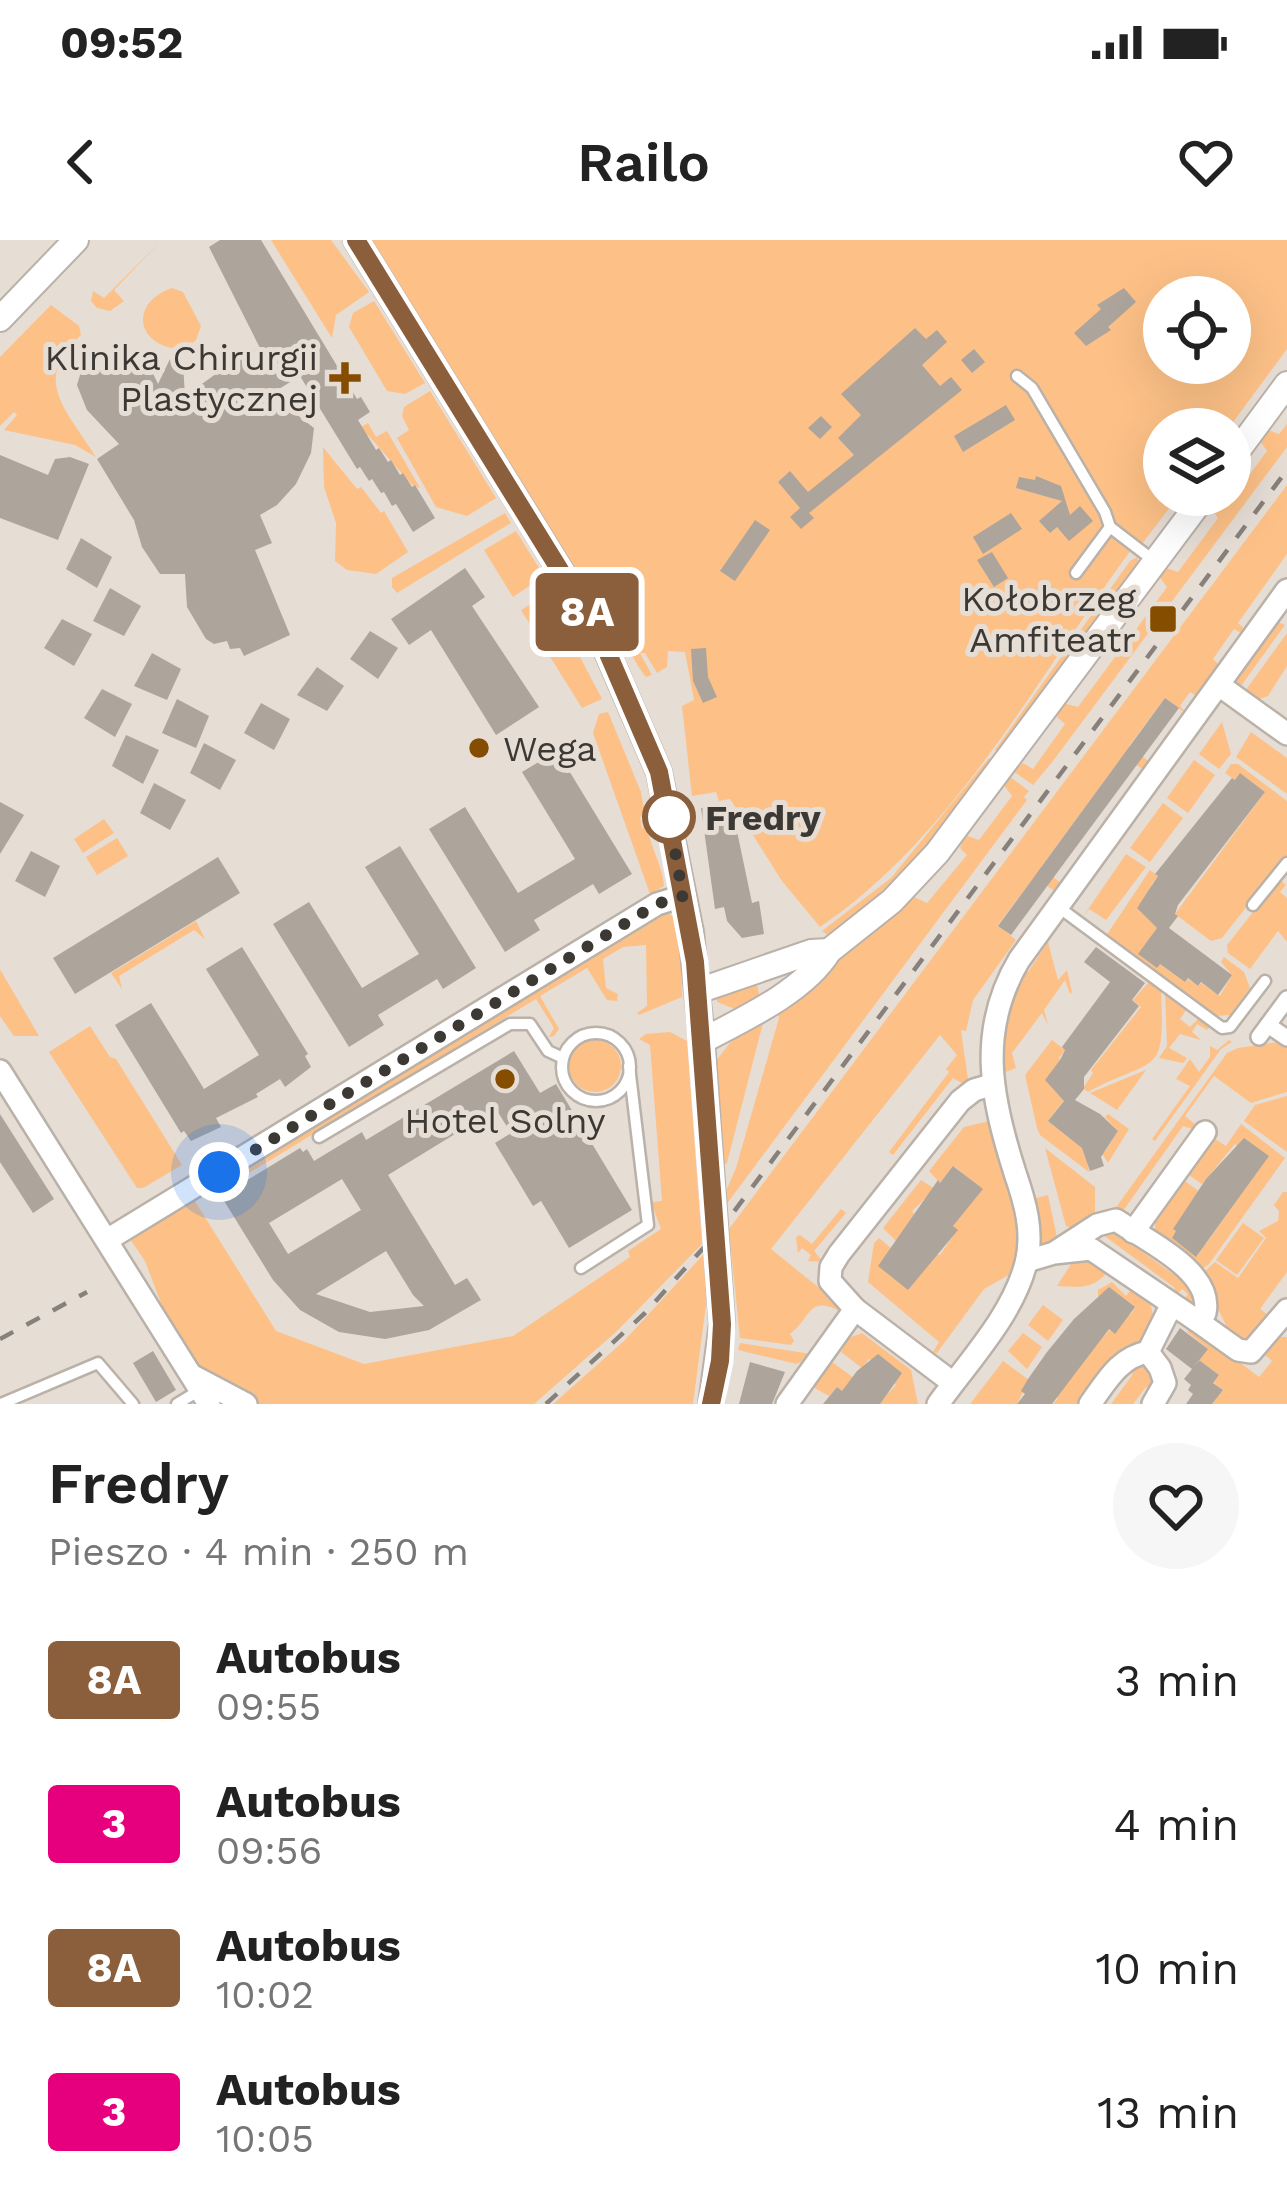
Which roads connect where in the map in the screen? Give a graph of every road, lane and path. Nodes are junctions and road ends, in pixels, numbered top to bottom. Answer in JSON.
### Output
{"nodes":[{"id":1,"x":76,"y":240,"type":"edge"},
{"id":2,"x":356,"y":240,"type":"edge"},
{"id":3,"x":0,"y":319,"type":"edge"},
{"id":4,"x":1017,"y":376,"type":"dead end"},
{"id":5,"x":1287,"y":384,"type":"edge"},
{"id":6,"x":1251,"y":433,"type":"edge"},
{"id":7,"x":1189,"y":516,"type":"edge"},
{"id":8,"x":1110,"y":527,"type":"junction"},
{"id":9,"x":1155,"y":562,"type":"junction"},
{"id":10,"x":1076,"y":573,"type":"dead end"},
{"id":11,"x":1287,"y":590,"type":"edge"},
{"id":12,"x":1220,"y":685,"type":"junction"},
{"id":13,"x":1287,"y":734,"type":"edge"},
{"id":14,"x":1287,"y":863,"type":"edge"},
{"id":15,"x":683,"y":896,"type":"junction"},
{"id":16,"x":1253,"y":905,"type":"dead end"},
{"id":17,"x":1058,"y":906,"type":"junction"},
{"id":18,"x":829,"y":951,"type":"junction"},
{"id":19,"x":695,"y":962,"type":"junction"},
{"id":20,"x":754,"y":974,"type":"junction"},
{"id":21,"x":1265,"y":980,"type":"dead end"},
{"id":22,"x":698,"y":991,"type":"junction"},
{"id":23,"x":1287,"y":999,"type":"edge"},
{"id":24,"x":701,"y":1030,"type":"junction"},
{"id":25,"x":1287,"y":1037,"type":"edge"},
{"id":26,"x":563,"y":1058,"type":"junction"},
{"id":27,"x":629,"y":1066,"type":"junction"},
{"id":28,"x":0,"y":1071,"type":"edge"},
{"id":29,"x":991,"y":1085,"type":"junction"},
{"id":30,"x":1205,"y":1132,"type":"dead end"},
{"id":31,"x":320,"y":1137,"type":"dead end"},
{"id":32,"x":1133,"y":1232,"type":"junction"},
{"id":33,"x":107,"y":1240,"type":"junction"},
{"id":34,"x":1054,"y":1253,"type":"junction"},
{"id":35,"x":1027,"y":1261,"type":"junction"},
{"id":36,"x":581,"y":1268,"type":"dead end"},
{"id":37,"x":1171,"y":1306,"type":"junction"},
{"id":38,"x":855,"y":1309,"type":"junction"},
{"id":39,"x":1287,"y":1310,"type":"edge"},
{"id":40,"x":1202,"y":1313,"type":"junction"},
{"id":41,"x":1148,"y":1352,"type":"junction"},
{"id":42,"x":953,"y":1384,"type":"junction"},
{"id":43,"x":200,"y":1390,"type":"edge"},
{"id":44,"x":1,"y":1404,"type":"edge"},
{"id":45,"x":133,"y":1404,"type":"edge"},
{"id":46,"x":177,"y":1404,"type":"edge"},
{"id":47,"x":246,"y":1404,"type":"edge"},
{"id":48,"x":711,"y":1404,"type":"edge"},
{"id":49,"x":788,"y":1404,"type":"edge"},
{"id":50,"x":938,"y":1404,"type":"edge"},
{"id":51,"x":1090,"y":1404,"type":"edge"},
{"id":52,"x":1153,"y":1404,"type":"edge"}],
"edges":[{"from":1,"to":3,"type":"street"},
{"from":2,"to":15,"type":"street"},
{"from":4,"to":8,"type":"lane"},
{"from":5,"to":6,"type":"street"},
{"from":7,"to":9,"type":"street"},
{"from":8,"to":9,"type":"lane"},
{"from":8,"to":10,"type":"lane"},
{"from":9,"to":18,"type":"street"},
{"from":11,"to":12,"type":"street"},
{"from":12,"to":13,"type":"street"},
{"from":12,"to":17,"type":"street"},
{"from":14,"to":16,"type":"lane"},
{"from":15,"to":19,"type":"street"},
{"from":15,"to":33,"type":"street"},
{"from":17,"to":21,"type":"lane"},
{"from":17,"to":29,"type":"street"},
{"from":18,"to":20,"type":"street"},
{"from":18,"to":24,"type":"street"},
{"from":19,"to":20,"type":"street"},
{"from":19,"to":22,"type":"street"},
{"from":20,"to":22,"type":"street"},
{"from":22,"to":24,"type":"street"},
{"from":23,"to":25,"type":"street"},
{"from":24,"to":48,"type":"street"},
{"from":26,"to":27,"type":"lane"},
{"from":26,"to":27,"type":"lane"},
{"from":26,"to":31,"type":"lane"},
{"from":27,"to":36,"type":"lane"},
{"from":28,"to":33,"type":"street"},
{"from":29,"to":35,"type":"street"},
{"from":29,"to":38,"type":"street"},
{"from":30,"to":32,"type":"street"},
{"from":32,"to":34,"type":"street"},
{"from":32,"to":40,"type":"street"},
{"from":33,"to":43,"type":"street"},
{"from":34,"to":35,"type":"street"},
{"from":34,"to":37,"type":"street"},
{"from":35,"to":42,"type":"street"},
{"from":37,"to":40,"type":"street"},
{"from":37,"to":41,"type":"street"},
{"from":38,"to":42,"type":"street"},
{"from":38,"to":49,"type":"street"},
{"from":39,"to":40,"type":"street"},
{"from":41,"to":51,"type":"street"},
{"from":41,"to":52,"type":"street"},
{"from":42,"to":50,"type":"street"},
{"from":43,"to":46,"type":"lane"},
{"from":43,"to":47,"type":"street"},
{"from":44,"to":45,"type":"lane"}]}
